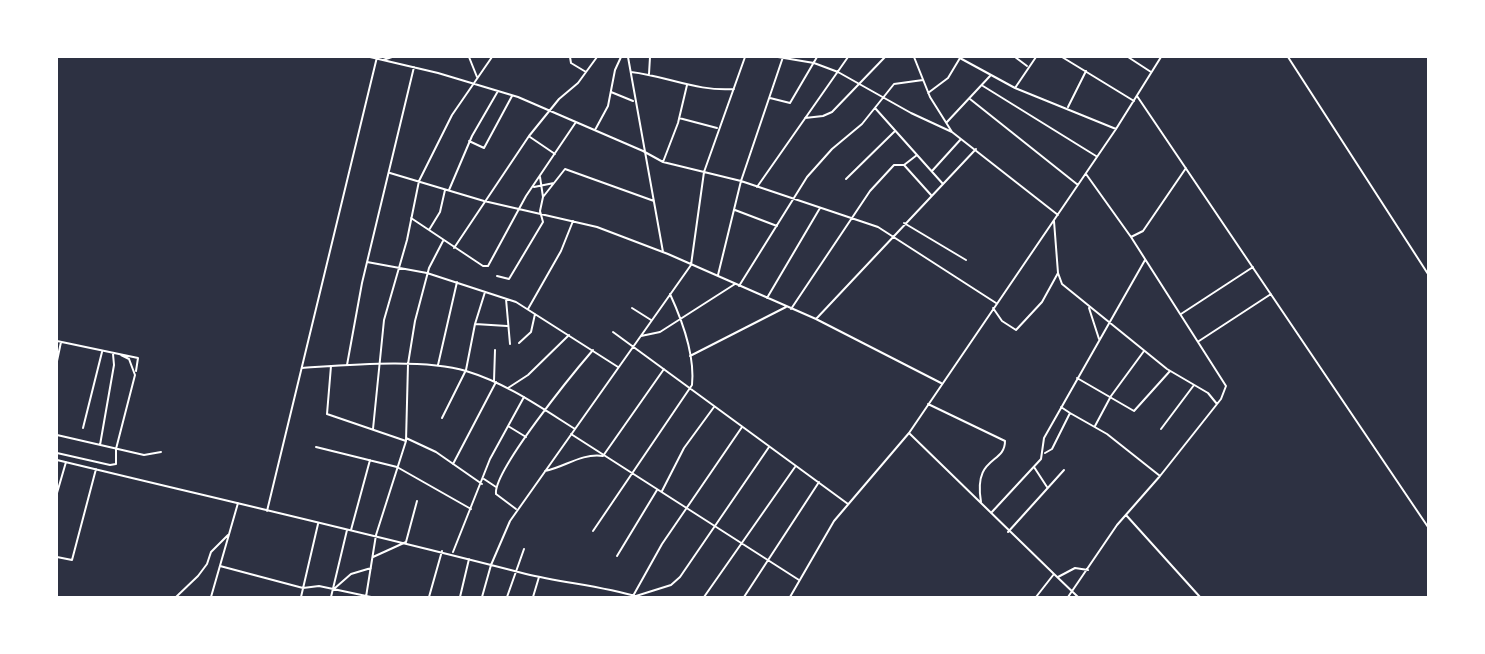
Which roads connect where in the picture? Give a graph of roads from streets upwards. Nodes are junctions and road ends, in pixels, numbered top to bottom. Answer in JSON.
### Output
{"nodes":[{"id":1,"x":370,"y":57,"type":"edge"},
{"id":2,"x":392,"y":57,"type":"edge"},
{"id":3,"x":469,"y":57,"type":"edge"},
{"id":4,"x":492,"y":57,"type":"edge"},
{"id":5,"x":570,"y":57,"type":"edge"},
{"id":6,"x":597,"y":57,"type":"edge"},
{"id":7,"x":621,"y":57,"type":"edge"},
{"id":8,"x":650,"y":57,"type":"edge"},
{"id":9,"x":745,"y":57,"type":"edge"},
{"id":10,"x":778,"y":57,"type":"edge"},
{"id":11,"x":818,"y":57,"type":"edge"},
{"id":12,"x":848,"y":57,"type":"edge"},
{"id":13,"x":885,"y":57,"type":"edge"},
{"id":14,"x":914,"y":57,"type":"edge"},
{"id":15,"x":1015,"y":57,"type":"edge"},
{"id":16,"x":1036,"y":57,"type":"edge"},
{"id":17,"x":1062,"y":57,"type":"edge"},
{"id":18,"x":1128,"y":57,"type":"edge"},
{"id":19,"x":1161,"y":57,"type":"edge"},
{"id":20,"x":1288,"y":57,"type":"edge"},
{"id":21,"x":377,"y":58,"type":"edge"},
{"id":22,"x":783,"y":58,"type":"edge"},
{"id":23,"x":959,"y":58,"type":"edge"},
{"id":24,"x":628,"y":59,"type":"edge"},
{"id":25,"x":383,"y":60,"type":"junction"},
{"id":26,"x":814,"y":63,"type":"junction"},
{"id":27,"x":414,"y":67,"type":"junction"},
{"id":28,"x":1028,"y":67,"type":"junction"},
{"id":29,"x":1086,"y":70,"type":"junction"},
{"id":30,"x":586,"y":72,"type":"junction"},
{"id":31,"x":631,"y":72,"type":"junction"},
{"id":32,"x":838,"y":72,"type":"junction"},
{"id":33,"x":1151,"y":72,"type":"junction"},
{"id":34,"x":649,"y":74,"type":"junction"},
{"id":35,"x":990,"y":76,"type":"junction"},
{"id":36,"x":477,"y":78,"type":"junction"},
{"id":37,"x":923,"y":80,"type":"junction"},
{"id":38,"x":860,"y":83,"type":"junction"},
{"id":39,"x":474,"y":84,"type":"junction"},
{"id":40,"x":687,"y":85,"type":"junction"},
{"id":41,"x":983,"y":86,"type":"junction"},
{"id":42,"x":1015,"y":88,"type":"junction"},
{"id":43,"x":734,"y":89,"type":"junction"},
{"id":44,"x":498,"y":91,"type":"junction"},
{"id":45,"x":611,"y":92,"type":"junction"},
{"id":46,"x":928,"y":93,"type":"junction"},
{"id":47,"x":512,"y":95,"type":"junction"},
{"id":48,"x":1137,"y":96,"type":"junction"},
{"id":49,"x":770,"y":98,"type":"junction"},
{"id":50,"x":883,"y":98,"type":"junction"},
{"id":51,"x":970,"y":99,"type":"junction"},
{"id":52,"x":634,"y":101,"type":"junction"},
{"id":53,"x":1134,"y":102,"type":"junction"},
{"id":54,"x":1068,"y":107,"type":"junction"},
{"id":55,"x":875,"y":108,"type":"junction"},
{"id":56,"x":549,"y":110,"type":"junction"},
{"id":57,"x":680,"y":118,"type":"junction"},
{"id":58,"x":805,"y":118,"type":"junction"},
{"id":59,"x":576,"y":122,"type":"junction"},
{"id":60,"x":947,"y":123,"type":"junction"},
{"id":61,"x":718,"y":129,"type":"junction"},
{"id":62,"x":1116,"y":129,"type":"junction"},
{"id":63,"x":595,"y":130,"type":"junction"},
{"id":64,"x":895,"y":131,"type":"junction"},
{"id":65,"x":952,"y":132,"type":"junction"},
{"id":66,"x":529,"y":136,"type":"junction"},
{"id":67,"x":961,"y":139,"type":"junction"},
{"id":68,"x":469,"y":141,"type":"junction"},
{"id":69,"x":976,"y":149,"type":"junction"},
{"id":70,"x":643,"y":151,"type":"junction"},
{"id":71,"x":555,"y":154,"type":"junction"},
{"id":72,"x":917,"y":154,"type":"junction"},
{"id":73,"x":1096,"y":156,"type":"junction"},
{"id":74,"x":663,"y":162,"type":"junction"},
{"id":75,"x":904,"y":165,"type":"junction"},
{"id":76,"x":1186,"y":168,"type":"junction"},
{"id":77,"x":932,"y":171,"type":"junction"},
{"id":78,"x":704,"y":172,"type":"junction"},
{"id":79,"x":390,"y":173,"type":"junction"},
{"id":80,"x":1085,"y":173,"type":"junction"},
{"id":81,"x":540,"y":177,"type":"junction"},
{"id":82,"x":846,"y":179,"type":"dead end"},
{"id":83,"x":419,"y":181,"type":"junction"},
{"id":84,"x":741,"y":182,"type":"junction"},
{"id":85,"x":554,"y":183,"type":"junction"},
{"id":86,"x":943,"y":184,"type":"junction"},
{"id":87,"x":1078,"y":185,"type":"junction"},
{"id":88,"x":541,"y":186,"type":"junction"},
{"id":89,"x":757,"y":187,"type":"junction"},
{"id":90,"x":533,"y":188,"type":"junction"},
{"id":91,"x":447,"y":190,"type":"junction"},
{"id":92,"x":932,"y":196,"type":"junction"},
{"id":93,"x":543,"y":197,"type":"junction"},
{"id":94,"x":792,"y":199,"type":"junction"},
{"id":95,"x":484,"y":201,"type":"junction"},
{"id":96,"x":654,"y":201,"type":"junction"},
{"id":97,"x":820,"y":208,"type":"junction"},
{"id":98,"x":519,"y":210,"type":"junction"},
{"id":99,"x":735,"y":210,"type":"junction"},
{"id":100,"x":541,"y":213,"type":"junction"},
{"id":101,"x":1058,"y":215,"type":"junction"},
{"id":102,"x":411,"y":218,"type":"junction"},
{"id":103,"x":853,"y":219,"type":"junction"},
{"id":104,"x":1054,"y":220,"type":"junction"},
{"id":105,"x":573,"y":221,"type":"junction"},
{"id":106,"x":904,"y":223,"type":"junction"},
{"id":107,"x":777,"y":226,"type":"junction"},
{"id":108,"x":429,"y":230,"type":"junction"},
{"id":109,"x":893,"y":236,"type":"junction"},
{"id":110,"x":1131,"y":237,"type":"junction"},
{"id":111,"x":443,"y":241,"type":"junction"},
{"id":112,"x":454,"y":248,"type":"junction"},
{"id":113,"x":663,"y":252,"type":"junction"},
{"id":114,"x":966,"y":260,"type":"dead end"},
{"id":115,"x":1145,"y":260,"type":"junction"},
{"id":116,"x":367,"y":262,"type":"junction"},
{"id":117,"x":691,"y":264,"type":"junction"},
{"id":118,"x":398,"y":267,"type":"junction"},
{"id":119,"x":1253,"y":267,"type":"junction"},
{"id":120,"x":427,"y":273,"type":"junction"},
{"id":121,"x":1058,"y":273,"type":"junction"},
{"id":122,"x":1428,"y":274,"type":"edge"},
{"id":123,"x":497,"y":276,"type":"dead end"},
{"id":124,"x":717,"y":277,"type":"junction"},
{"id":125,"x":457,"y":282,"type":"junction"},
{"id":126,"x":735,"y":284,"type":"junction"},
{"id":127,"x":739,"y":286,"type":"junction"},
{"id":128,"x":485,"y":292,"type":"junction"},
{"id":129,"x":670,"y":294,"type":"junction"},
{"id":130,"x":1271,"y":294,"type":"junction"},
{"id":131,"x":767,"y":298,"type":"junction"},
{"id":132,"x":506,"y":299,"type":"junction"},
{"id":133,"x":996,"y":303,"type":"junction"},
{"id":134,"x":786,"y":307,"type":"junction"},
{"id":135,"x":632,"y":308,"type":"dead end"},
{"id":136,"x":993,"y":308,"type":"junction"},
{"id":137,"x":1089,"y":308,"type":"junction"},
{"id":138,"x":528,"y":309,"type":"junction"},
{"id":139,"x":791,"y":309,"type":"junction"},
{"id":140,"x":535,"y":314,"type":"junction"},
{"id":141,"x":1181,"y":314,"type":"junction"},
{"id":142,"x":681,"y":317,"type":"junction"},
{"id":143,"x":651,"y":320,"type":"junction"},
{"id":144,"x":816,"y":320,"type":"junction"},
{"id":145,"x":1109,"y":323,"type":"junction"},
{"id":146,"x":475,"y":324,"type":"junction"},
{"id":147,"x":507,"y":326,"type":"junction"},
{"id":148,"x":613,"y":332,"type":"dead end"},
{"id":149,"x":569,"y":335,"type":"junction"},
{"id":150,"x":640,"y":336,"type":"junction"},
{"id":151,"x":1099,"y":339,"type":"junction"},
{"id":152,"x":57,"y":340,"type":"edge"},
{"id":153,"x":1199,"y":341,"type":"junction"},
{"id":154,"x":62,"y":342,"type":"junction"},
{"id":155,"x":519,"y":343,"type":"dead end"},
{"id":156,"x":510,"y":344,"type":"dead end"},
{"id":157,"x":633,"y":345,"type":"junction"},
{"id":158,"x":495,"y":350,"type":"dead end"},
{"id":159,"x":592,"y":350,"type":"junction"},
{"id":160,"x":1144,"y":351,"type":"junction"},
{"id":161,"x":102,"y":352,"type":"junction"},
{"id":162,"x":112,"y":354,"type":"junction"},
{"id":163,"x":121,"y":355,"type":"junction"},
{"id":164,"x":690,"y":356,"type":"junction"},
{"id":165,"x":57,"y":361,"type":"edge"},
{"id":166,"x":408,"y":364,"type":"junction"},
{"id":167,"x":347,"y":365,"type":"junction"},
{"id":168,"x":380,"y":365,"type":"junction"},
{"id":169,"x":332,"y":366,"type":"junction"},
{"id":170,"x":438,"y":366,"type":"junction"},
{"id":171,"x":618,"y":367,"type":"junction"},
{"id":172,"x":302,"y":368,"type":"junction"},
{"id":173,"x":664,"y":369,"type":"junction"},
{"id":174,"x":466,"y":370,"type":"junction"},
{"id":175,"x":1170,"y":370,"type":"junction"},
{"id":176,"x":135,"y":375,"type":"junction"},
{"id":177,"x":1077,"y":378,"type":"junction"},
{"id":178,"x":495,"y":382,"type":"junction"},
{"id":179,"x":941,"y":383,"type":"junction"},
{"id":180,"x":1194,"y":385,"type":"junction"},
{"id":181,"x":508,"y":388,"type":"junction"},
{"id":182,"x":690,"y":389,"type":"junction"},
{"id":183,"x":1111,"y":396,"type":"junction"},
{"id":184,"x":524,"y":397,"type":"junction"},
{"id":185,"x":927,"y":404,"type":"junction"},
{"id":186,"x":1218,"y":404,"type":"junction"},
{"id":187,"x":714,"y":407,"type":"junction"},
{"id":188,"x":1061,"y":407,"type":"junction"},
{"id":189,"x":546,"y":411,"type":"junction"},
{"id":190,"x":1070,"y":413,"type":"junction"},
{"id":191,"x":442,"y":418,"type":"dead end"},
{"id":192,"x":508,"y":426,"type":"junction"},
{"id":193,"x":742,"y":427,"type":"junction"},
{"id":194,"x":1095,"y":427,"type":"junction"},
{"id":195,"x":83,"y":428,"type":"dead end"},
{"id":196,"x":373,"y":429,"type":"junction"},
{"id":197,"x":575,"y":429,"type":"junction"},
{"id":198,"x":1161,"y":429,"type":"dead end"},
{"id":199,"x":909,"y":433,"type":"junction"},
{"id":200,"x":571,"y":434,"type":"junction"},
{"id":201,"x":57,"y":435,"type":"edge"},
{"id":202,"x":526,"y":437,"type":"junction"},
{"id":203,"x":406,"y":439,"type":"junction"},
{"id":204,"x":100,"y":445,"type":"junction"},
{"id":205,"x":316,"y":447,"type":"dead end"},
{"id":206,"x":769,"y":447,"type":"junction"},
{"id":207,"x":116,"y":449,"type":"junction"},
{"id":208,"x":160,"y":452,"type":"dead end"},
{"id":209,"x":57,"y":453,"type":"edge"},
{"id":210,"x":1043,"y":453,"type":"junction"},
{"id":211,"x":603,"y":456,"type":"junction"},
{"id":212,"x":57,"y":460,"type":"edge"},
{"id":213,"x":370,"y":460,"type":"junction"},
{"id":214,"x":66,"y":462,"type":"junction"},
{"id":215,"x":453,"y":464,"type":"junction"},
{"id":216,"x":796,"y":466,"type":"junction"},
{"id":217,"x":397,"y":467,"type":"junction"},
{"id":218,"x":1034,"y":467,"type":"junction"},
{"id":219,"x":96,"y":469,"type":"junction"},
{"id":220,"x":1064,"y":470,"type":"dead end"},
{"id":221,"x":544,"y":471,"type":"junction"},
{"id":222,"x":630,"y":474,"type":"junction"},
{"id":223,"x":1160,"y":476,"type":"junction"},
{"id":224,"x":483,"y":478,"type":"junction"},
{"id":225,"x":819,"y":482,"type":"junction"},
{"id":226,"x":482,"y":484,"type":"junction"},
{"id":227,"x":496,"y":487,"type":"junction"},
{"id":228,"x":1047,"y":487,"type":"junction"},
{"id":229,"x":659,"y":491,"type":"junction"},
{"id":230,"x":57,"y":493,"type":"edge"},
{"id":231,"x":417,"y":501,"type":"dead end"},
{"id":232,"x":981,"y":502,"type":"junction"},
{"id":233,"x":238,"y":503,"type":"junction"},
{"id":234,"x":849,"y":505,"type":"junction"},
{"id":235,"x":471,"y":509,"type":"junction"},
{"id":236,"x":686,"y":509,"type":"junction"},
{"id":237,"x":517,"y":510,"type":"junction"},
{"id":238,"x":267,"y":511,"type":"junction"},
{"id":239,"x":992,"y":513,"type":"junction"},
{"id":240,"x":1126,"y":515,"type":"junction"},
{"id":241,"x":318,"y":523,"type":"junction"},
{"id":242,"x":714,"y":526,"type":"junction"},
{"id":243,"x":1428,"y":527,"type":"edge"},
{"id":244,"x":349,"y":530,"type":"junction"},
{"id":245,"x":593,"y":531,"type":"dead end"},
{"id":246,"x":1008,"y":532,"type":"junction"},
{"id":247,"x":230,"y":533,"type":"junction"},
{"id":248,"x":376,"y":535,"type":"junction"},
{"id":249,"x":406,"y":542,"type":"junction"},
{"id":250,"x":742,"y":544,"type":"junction"},
{"id":251,"x":524,"y":549,"type":"dead end"},
{"id":252,"x":442,"y":551,"type":"junction"},
{"id":253,"x":453,"y":553,"type":"junction"},
{"id":254,"x":617,"y":556,"type":"dead end"},
{"id":255,"x":57,"y":557,"type":"edge"},
{"id":256,"x":372,"y":557,"type":"junction"},
{"id":257,"x":469,"y":559,"type":"junction"},
{"id":258,"x":767,"y":561,"type":"junction"},
{"id":259,"x":491,"y":565,"type":"junction"},
{"id":260,"x":220,"y":566,"type":"junction"},
{"id":261,"x":371,"y":568,"type":"junction"},
{"id":262,"x":1080,"y":569,"type":"junction"},
{"id":263,"x":1088,"y":570,"type":"junction"},
{"id":264,"x":516,"y":571,"type":"junction"},
{"id":265,"x":1054,"y":574,"type":"junction"},
{"id":266,"x":539,"y":576,"type":"junction"},
{"id":267,"x":1058,"y":577,"type":"junction"},
{"id":268,"x":1084,"y":577,"type":"junction"},
{"id":269,"x":800,"y":580,"type":"junction"},
{"id":270,"x":303,"y":588,"type":"junction"},
{"id":271,"x":334,"y":589,"type":"junction"},
{"id":272,"x":1072,"y":591,"type":"junction"},
{"id":273,"x":366,"y":596,"type":"edge"},
{"id":274,"x":636,"y":596,"type":"edge"},
{"id":275,"x":66,"y":597,"type":"edge"},
{"id":276,"x":72,"y":597,"type":"edge"},
{"id":277,"x":176,"y":597,"type":"edge"},
{"id":278,"x":212,"y":597,"type":"edge"},
{"id":279,"x":301,"y":597,"type":"edge"},
{"id":280,"x":332,"y":597,"type":"edge"},
{"id":281,"x":371,"y":597,"type":"edge"},
{"id":282,"x":429,"y":597,"type":"edge"},
{"id":283,"x":460,"y":597,"type":"edge"},
{"id":284,"x":482,"y":597,"type":"edge"},
{"id":285,"x":507,"y":597,"type":"edge"},
{"id":286,"x":533,"y":597,"type":"edge"},
{"id":287,"x":704,"y":597,"type":"edge"},
{"id":288,"x":744,"y":597,"type":"edge"},
{"id":289,"x":790,"y":597,"type":"edge"},
{"id":290,"x":1036,"y":597,"type":"edge"},
{"id":291,"x":1068,"y":597,"type":"edge"},
{"id":292,"x":1078,"y":597,"type":"edge"},
{"id":293,"x":1200,"y":597,"type":"edge"}],
"edges":[{"from":1,"to":21,"type":"street"},
{"from":2,"to":25,"type":"street"},
{"from":3,"to":36,"type":"street"},
{"from":4,"to":36,"type":"street"},
{"from":5,"to":30,"type":"street"},
{"from":6,"to":30,"type":"street"},
{"from":7,"to":24,"type":"street"},
{"from":7,"to":45,"type":"street"},
{"from":8,"to":34,"type":"street"},
{"from":9,"to":43,"type":"street"},
{"from":10,"to":22,"type":"street"},
{"from":11,"to":26,"type":"street"},
{"from":12,"to":32,"type":"street"},
{"from":13,"to":38,"type":"street"},
{"from":14,"to":37,"type":"street"},
{"from":15,"to":28,"type":"street"},
{"from":16,"to":28,"type":"street"},
{"from":17,"to":29,"type":"street"},
{"from":18,"to":33,"type":"street"},
{"from":19,"to":33,"type":"street"},
{"from":20,"to":122,"type":"street"},
{"from":21,"to":25,"type":"street"},
{"from":21,"to":172,"type":"street"},
{"from":22,"to":26,"type":"street"},
{"from":22,"to":49,"type":"street"},
{"from":23,"to":35,"type":"street"},
{"from":23,"to":46,"type":"street"},
{"from":24,"to":31,"type":"street"},
{"from":25,"to":27,"type":"street"},
{"from":26,"to":32,"type":"street"},
{"from":26,"to":49,"type":"street"},
{"from":27,"to":39,"type":"street"},
{"from":27,"to":79,"type":"street"},
{"from":28,"to":42,"type":"street"},
{"from":29,"to":53,"type":"street"},
{"from":29,"to":54,"type":"street"},
{"from":30,"to":56,"type":"street"},
{"from":31,"to":34,"type":"street"},
{"from":31,"to":52,"type":"street"},
{"from":32,"to":38,"type":"street"},
{"from":32,"to":58,"type":"street"},
{"from":33,"to":48,"type":"street"},
{"from":34,"to":40,"type":"street"},
{"from":35,"to":41,"type":"street"},
{"from":35,"to":42,"type":"street"},
{"from":36,"to":39,"type":"street"},
{"from":37,"to":46,"type":"street"},
{"from":37,"to":50,"type":"street"},
{"from":38,"to":50,"type":"street"},
{"from":38,"to":58,"type":"street"},
{"from":39,"to":44,"type":"street"},
{"from":39,"to":83,"type":"street"},
{"from":40,"to":43,"type":"street"},
{"from":40,"to":57,"type":"street"},
{"from":41,"to":51,"type":"street"},
{"from":41,"to":73,"type":"street"},
{"from":42,"to":54,"type":"street"},
{"from":43,"to":61,"type":"street"},
{"from":44,"to":47,"type":"street"},
{"from":44,"to":68,"type":"street"},
{"from":45,"to":52,"type":"street"},
{"from":45,"to":63,"type":"street"},
{"from":46,"to":60,"type":"street"},
{"from":47,"to":56,"type":"street"},
{"from":47,"to":68,"type":"street"},
{"from":48,"to":53,"type":"street"},
{"from":48,"to":76,"type":"street"},
{"from":49,"to":84,"type":"street"},
{"from":50,"to":55,"type":"street"},
{"from":50,"to":65,"type":"street"},
{"from":51,"to":60,"type":"street"},
{"from":51,"to":87,"type":"street"},
{"from":52,"to":70,"type":"street"},
{"from":53,"to":62,"type":"street"},
{"from":54,"to":62,"type":"street"},
{"from":55,"to":64,"type":"street"},
{"from":55,"to":94,"type":"street"},
{"from":56,"to":59,"type":"street"},
{"from":56,"to":66,"type":"street"},
{"from":57,"to":61,"type":"street"},
{"from":57,"to":74,"type":"street"},
{"from":58,"to":89,"type":"street"},
{"from":59,"to":63,"type":"street"},
{"from":59,"to":71,"type":"street"},
{"from":60,"to":65,"type":"street"},
{"from":61,"to":78,"type":"street"},
{"from":62,"to":73,"type":"street"},
{"from":63,"to":70,"type":"street"},
{"from":64,"to":72,"type":"street"},
{"from":64,"to":82,"type":"street"},
{"from":65,"to":67,"type":"street"},
{"from":66,"to":71,"type":"street"},
{"from":66,"to":95,"type":"street"},
{"from":67,"to":69,"type":"street"},
{"from":67,"to":77,"type":"street"},
{"from":68,"to":91,"type":"street"},
{"from":69,"to":86,"type":"street"},
{"from":69,"to":101,"type":"street"},
{"from":70,"to":74,"type":"street"},
{"from":70,"to":96,"type":"street"},
{"from":71,"to":81,"type":"street"},
{"from":72,"to":75,"type":"street"},
{"from":72,"to":77,"type":"street"},
{"from":73,"to":80,"type":"street"},
{"from":74,"to":78,"type":"street"},
{"from":75,"to":92,"type":"street"},
{"from":75,"to":103,"type":"street"},
{"from":76,"to":110,"type":"street"},
{"from":76,"to":119,"type":"street"},
{"from":77,"to":86,"type":"street"},
{"from":78,"to":84,"type":"street"},
{"from":78,"to":117,"type":"street"},
{"from":79,"to":83,"type":"street"},
{"from":79,"to":116,"type":"street"},
{"from":80,"to":87,"type":"street"},
{"from":80,"to":110,"type":"street"},
{"from":81,"to":88,"type":"street"},
{"from":81,"to":90,"type":"street"},
{"from":83,"to":91,"type":"street"},
{"from":83,"to":102,"type":"street"},
{"from":84,"to":89,"type":"street"},
{"from":84,"to":99,"type":"street"},
{"from":85,"to":88,"type":"street"},
{"from":85,"to":93,"type":"street"},
{"from":85,"to":96,"type":"street"},
{"from":86,"to":92,"type":"street"},
{"from":87,"to":101,"type":"street"},
{"from":88,"to":90,"type":"street"},
{"from":88,"to":93,"type":"street"},
{"from":89,"to":94,"type":"street"},
{"from":90,"to":98,"type":"street"},
{"from":91,"to":95,"type":"street"},
{"from":91,"to":108,"type":"street"},
{"from":92,"to":106,"type":"street"},
{"from":93,"to":100,"type":"street"},
{"from":94,"to":97,"type":"street"},
{"from":94,"to":107,"type":"street"},
{"from":95,"to":98,"type":"street"},
{"from":95,"to":112,"type":"street"},
{"from":96,"to":113,"type":"street"},
{"from":97,"to":103,"type":"street"},
{"from":97,"to":131,"type":"street"},
{"from":98,"to":100,"type":"street"},
{"from":98,"to":112,"type":"street"},
{"from":99,"to":107,"type":"street"},
{"from":99,"to":124,"type":"street"},
{"from":100,"to":105,"type":"street"},
{"from":100,"to":123,"type":"street"},
{"from":101,"to":104,"type":"street"},
{"from":102,"to":108,"type":"street"},
{"from":102,"to":118,"type":"street"},
{"from":103,"to":109,"type":"street"},
{"from":103,"to":139,"type":"street"},
{"from":104,"to":121,"type":"street"},
{"from":104,"to":133,"type":"street"},
{"from":105,"to":113,"type":"street"},
{"from":105,"to":138,"type":"street"},
{"from":106,"to":109,"type":"street"},
{"from":106,"to":114,"type":"street"},
{"from":107,"to":127,"type":"street"},
{"from":108,"to":111,"type":"street"},
{"from":109,"to":133,"type":"street"},
{"from":109,"to":144,"type":"street"},
{"from":110,"to":115,"type":"street"},
{"from":111,"to":112,"type":"street"},
{"from":111,"to":120,"type":"street"},
{"from":113,"to":117,"type":"street"},
{"from":115,"to":141,"type":"street"},
{"from":115,"to":145,"type":"street"},
{"from":116,"to":118,"type":"street"},
{"from":116,"to":167,"type":"street"},
{"from":117,"to":124,"type":"street"},
{"from":117,"to":129,"type":"street"},
{"from":118,"to":120,"type":"street"},
{"from":118,"to":168,"type":"street"},
{"from":119,"to":130,"type":"street"},
{"from":119,"to":141,"type":"street"},
{"from":120,"to":125,"type":"street"},
{"from":120,"to":166,"type":"street"},
{"from":121,"to":136,"type":"street"},
{"from":121,"to":137,"type":"street"},
{"from":124,"to":126,"type":"street"},
{"from":125,"to":128,"type":"street"},
{"from":125,"to":170,"type":"street"},
{"from":126,"to":127,"type":"street"},
{"from":126,"to":142,"type":"street"},
{"from":127,"to":131,"type":"street"},
{"from":128,"to":132,"type":"street"},
{"from":128,"to":146,"type":"street"},
{"from":129,"to":142,"type":"street"},
{"from":129,"to":143,"type":"street"},
{"from":130,"to":153,"type":"street"},
{"from":130,"to":243,"type":"street"},
{"from":131,"to":134,"type":"street"},
{"from":132,"to":138,"type":"street"},
{"from":132,"to":147,"type":"street"},
{"from":133,"to":136,"type":"street"},
{"from":134,"to":139,"type":"street"},
{"from":134,"to":164,"type":"street"},
{"from":135,"to":143,"type":"street"},
{"from":136,"to":179,"type":"street"},
{"from":137,"to":145,"type":"street"},
{"from":137,"to":151,"type":"street"},
{"from":138,"to":140,"type":"street"},
{"from":139,"to":144,"type":"street"},
{"from":140,"to":149,"type":"street"},
{"from":140,"to":155,"type":"street"},
{"from":141,"to":153,"type":"street"},
{"from":142,"to":150,"type":"street"},
{"from":142,"to":164,"type":"street"},
{"from":143,"to":150,"type":"street"},
{"from":144,"to":179,"type":"street"},
{"from":145,"to":151,"type":"street"},
{"from":145,"to":160,"type":"street"},
{"from":146,"to":147,"type":"street"},
{"from":146,"to":174,"type":"street"},
{"from":147,"to":156,"type":"street"},
{"from":148,"to":157,"type":"street"},
{"from":149,"to":159,"type":"street"},
{"from":149,"to":181,"type":"street"},
{"from":150,"to":157,"type":"street"},
{"from":151,"to":177,"type":"street"},
{"from":152,"to":154,"type":"street"},
{"from":153,"to":186,"type":"street"},
{"from":154,"to":161,"type":"street"},
{"from":154,"to":165,"type":"street"},
{"from":157,"to":171,"type":"street"},
{"from":157,"to":173,"type":"street"},
{"from":158,"to":178,"type":"street"},
{"from":159,"to":171,"type":"street"},
{"from":159,"to":189,"type":"street"},
{"from":160,"to":175,"type":"street"},
{"from":160,"to":183,"type":"street"},
{"from":161,"to":162,"type":"street"},
{"from":161,"to":195,"type":"street"},
{"from":162,"to":163,"type":"street"},
{"from":162,"to":204,"type":"street"},
{"from":163,"to":176,"type":"street"},
{"from":163,"to":176,"type":"street"},
{"from":164,"to":182,"type":"street"},
{"from":166,"to":168,"type":"street"},
{"from":166,"to":170,"type":"street"},
{"from":166,"to":203,"type":"street"},
{"from":167,"to":168,"type":"street"},
{"from":167,"to":169,"type":"street"},
{"from":168,"to":196,"type":"street"},
{"from":169,"to":172,"type":"street"},
{"from":169,"to":196,"type":"street"},
{"from":170,"to":174,"type":"street"},
{"from":171,"to":197,"type":"street"},
{"from":172,"to":238,"type":"street"},
{"from":173,"to":182,"type":"street"},
{"from":173,"to":211,"type":"street"},
{"from":174,"to":178,"type":"street"},
{"from":174,"to":191,"type":"street"},
{"from":175,"to":180,"type":"street"},
{"from":175,"to":183,"type":"street"},
{"from":176,"to":207,"type":"street"},
{"from":177,"to":183,"type":"street"},
{"from":177,"to":188,"type":"street"},
{"from":178,"to":181,"type":"street"},
{"from":178,"to":215,"type":"street"},
{"from":179,"to":185,"type":"street"},
{"from":180,"to":186,"type":"street"},
{"from":180,"to":198,"type":"street"},
{"from":181,"to":184,"type":"street"},
{"from":182,"to":187,"type":"street"},
{"from":182,"to":222,"type":"street"},
{"from":183,"to":194,"type":"street"},
{"from":184,"to":189,"type":"street"},
{"from":184,"to":192,"type":"street"},
{"from":185,"to":199,"type":"street"},
{"from":185,"to":232,"type":"street"},
{"from":186,"to":223,"type":"street"},
{"from":187,"to":193,"type":"street"},
{"from":187,"to":229,"type":"street"},
{"from":188,"to":190,"type":"street"},
{"from":188,"to":210,"type":"street"},
{"from":189,"to":197,"type":"street"},
{"from":189,"to":202,"type":"street"},
{"from":190,"to":194,"type":"street"},
{"from":190,"to":210,"type":"street"},
{"from":192,"to":202,"type":"street"},
{"from":192,"to":224,"type":"street"},
{"from":193,"to":206,"type":"street"},
{"from":193,"to":236,"type":"street"},
{"from":194,"to":223,"type":"street"},
{"from":196,"to":203,"type":"street"},
{"from":197,"to":200,"type":"street"},
{"from":199,"to":232,"type":"street"},
{"from":199,"to":234,"type":"street"},
{"from":200,"to":211,"type":"street"},
{"from":200,"to":221,"type":"street"},
{"from":201,"to":204,"type":"street"},
{"from":202,"to":227,"type":"street"},
{"from":203,"to":215,"type":"street"},
{"from":203,"to":217,"type":"street"},
{"from":204,"to":207,"type":"street"},
{"from":205,"to":213,"type":"street"},
{"from":206,"to":216,"type":"street"},
{"from":206,"to":242,"type":"street"},
{"from":207,"to":208,"type":"street"},
{"from":207,"to":209,"type":"street"},
{"from":210,"to":218,"type":"street"},
{"from":211,"to":221,"type":"street"},
{"from":211,"to":222,"type":"street"},
{"from":212,"to":214,"type":"street"},
{"from":213,"to":217,"type":"street"},
{"from":213,"to":244,"type":"street"},
{"from":214,"to":219,"type":"street"},
{"from":214,"to":230,"type":"street"},
{"from":215,"to":226,"type":"street"},
{"from":216,"to":225,"type":"street"},
{"from":216,"to":250,"type":"street"},
{"from":217,"to":235,"type":"street"},
{"from":217,"to":248,"type":"street"},
{"from":218,"to":228,"type":"street"},
{"from":218,"to":239,"type":"street"},
{"from":219,"to":233,"type":"street"},
{"from":219,"to":255,"type":"street"},
{"from":220,"to":228,"type":"street"},
{"from":221,"to":237,"type":"street"},
{"from":222,"to":229,"type":"street"},
{"from":222,"to":245,"type":"street"},
{"from":223,"to":240,"type":"street"},
{"from":224,"to":226,"type":"street"},
{"from":224,"to":227,"type":"street"},
{"from":225,"to":234,"type":"street"},
{"from":225,"to":258,"type":"street"},
{"from":226,"to":235,"type":"street"},
{"from":227,"to":237,"type":"street"},
{"from":228,"to":246,"type":"street"},
{"from":229,"to":236,"type":"street"},
{"from":229,"to":254,"type":"street"},
{"from":231,"to":249,"type":"street"},
{"from":232,"to":239,"type":"street"},
{"from":233,"to":238,"type":"street"},
{"from":233,"to":247,"type":"street"},
{"from":234,"to":269,"type":"street"},
{"from":235,"to":253,"type":"street"},
{"from":236,"to":242,"type":"street"},
{"from":236,"to":274,"type":"street"},
{"from":237,"to":259,"type":"street"},
{"from":238,"to":241,"type":"street"},
{"from":239,"to":246,"type":"street"},
{"from":240,"to":263,"type":"street"},
{"from":240,"to":293,"type":"street"},
{"from":241,"to":244,"type":"street"},
{"from":241,"to":270,"type":"street"},
{"from":242,"to":250,"type":"street"},
{"from":242,"to":274,"type":"street"},
{"from":244,"to":248,"type":"street"},
{"from":244,"to":271,"type":"street"},
{"from":246,"to":265,"type":"street"},
{"from":247,"to":260,"type":"street"},
{"from":247,"to":277,"type":"street"},
{"from":248,"to":249,"type":"street"},
{"from":248,"to":256,"type":"street"},
{"from":249,"to":252,"type":"street"},
{"from":249,"to":256,"type":"street"},
{"from":250,"to":258,"type":"street"},
{"from":250,"to":287,"type":"street"},
{"from":251,"to":264,"type":"street"},
{"from":252,"to":253,"type":"street"},
{"from":252,"to":282,"type":"street"},
{"from":253,"to":257,"type":"street"},
{"from":256,"to":261,"type":"street"},
{"from":257,"to":259,"type":"street"},
{"from":257,"to":283,"type":"street"},
{"from":258,"to":269,"type":"street"},
{"from":258,"to":288,"type":"street"},
{"from":259,"to":264,"type":"street"},
{"from":259,"to":284,"type":"street"},
{"from":260,"to":270,"type":"street"},
{"from":260,"to":278,"type":"street"},
{"from":261,"to":271,"type":"street"},
{"from":261,"to":273,"type":"street"},
{"from":262,"to":263,"type":"street"},
{"from":262,"to":267,"type":"street"},
{"from":262,"to":268,"type":"street"},
{"from":263,"to":268,"type":"street"},
{"from":264,"to":266,"type":"street"},
{"from":264,"to":285,"type":"street"},
{"from":265,"to":267,"type":"street"},
{"from":265,"to":290,"type":"street"},
{"from":266,"to":274,"type":"street"},
{"from":266,"to":286,"type":"street"},
{"from":267,"to":272,"type":"street"},
{"from":268,"to":272,"type":"street"},
{"from":269,"to":289,"type":"street"},
{"from":270,"to":271,"type":"street"},
{"from":270,"to":279,"type":"street"},
{"from":271,"to":273,"type":"street"},
{"from":271,"to":280,"type":"street"},
{"from":272,"to":291,"type":"street"},
{"from":272,"to":292,"type":"street"},
{"from":273,"to":281,"type":"street"},
{"from":275,"to":276,"type":"street"}]}
